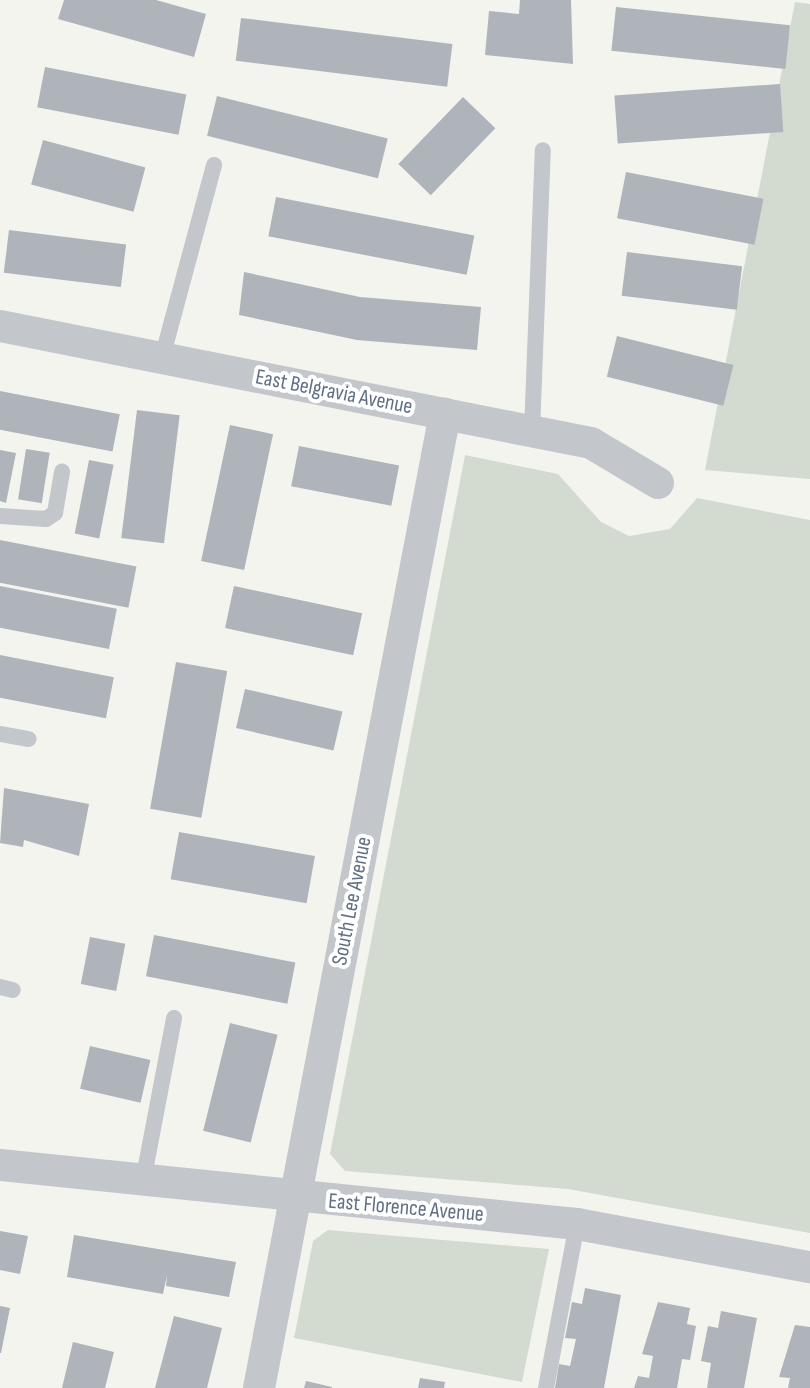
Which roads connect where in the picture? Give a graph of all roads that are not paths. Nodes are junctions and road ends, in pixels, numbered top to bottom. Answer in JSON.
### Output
{"nodes":[{"id":1,"x":543,"y":150,"type":"dead end"},
{"id":2,"x":214,"y":165,"type":"dead end"},
{"id":3,"x":0,"y":326,"type":"edge"},
{"id":4,"x":162,"y":358,"type":"junction"},
{"id":5,"x":445,"y":414,"type":"junction"},
{"id":6,"x":532,"y":431,"type":"junction"},
{"id":7,"x":62,"y":472,"type":"dead end"},
{"id":8,"x":658,"y":483,"type":"dead end"},
{"id":9,"x":0,"y":516,"type":"edge"},
{"id":10,"x":0,"y":734,"type":"edge"},
{"id":11,"x":29,"y":739,"type":"dead end"},
{"id":12,"x":174,"y":1018,"type":"dead end"},
{"id":13,"x":0,"y":1165,"type":"edge"},
{"id":14,"x":143,"y":1181,"type":"junction"},
{"id":15,"x":295,"y":1198,"type":"junction"},
{"id":16,"x":577,"y":1224,"type":"junction"},
{"id":17,"x":810,"y":1267,"type":"edge"},
{"id":18,"x":259,"y":1388,"type":"edge"},
{"id":19,"x":546,"y":1388,"type":"edge"}],
"edges":[{"from":1,"to":6,"type":"lane"},
{"from":2,"to":4,"type":"lane"},
{"from":3,"to":4,"type":"street","name":"East Belgravia Avenue"},
{"from":4,"to":5,"type":"street","name":"East Belgravia Avenue"},
{"from":5,"to":6,"type":"street","name":"East Belgravia Avenue"},
{"from":5,"to":15,"type":"street","name":"South Lee Avenue"},
{"from":6,"to":8,"type":"street","name":"East Belgravia Avenue"},
{"from":7,"to":9,"type":"lane"},
{"from":10,"to":11,"type":"lane"},
{"from":12,"to":14,"type":"lane"},
{"from":13,"to":14,"type":"street","name":"East Florence Avenue"},
{"from":14,"to":15,"type":"street","name":"East Florence Avenue"},
{"from":15,"to":16,"type":"street","name":"East Florence Avenue"},
{"from":15,"to":18,"type":"street","name":"South Lee Avenue"},
{"from":16,"to":17,"type":"street","name":"East Florence Avenue"},
{"from":16,"to":19,"type":"lane"}]}
